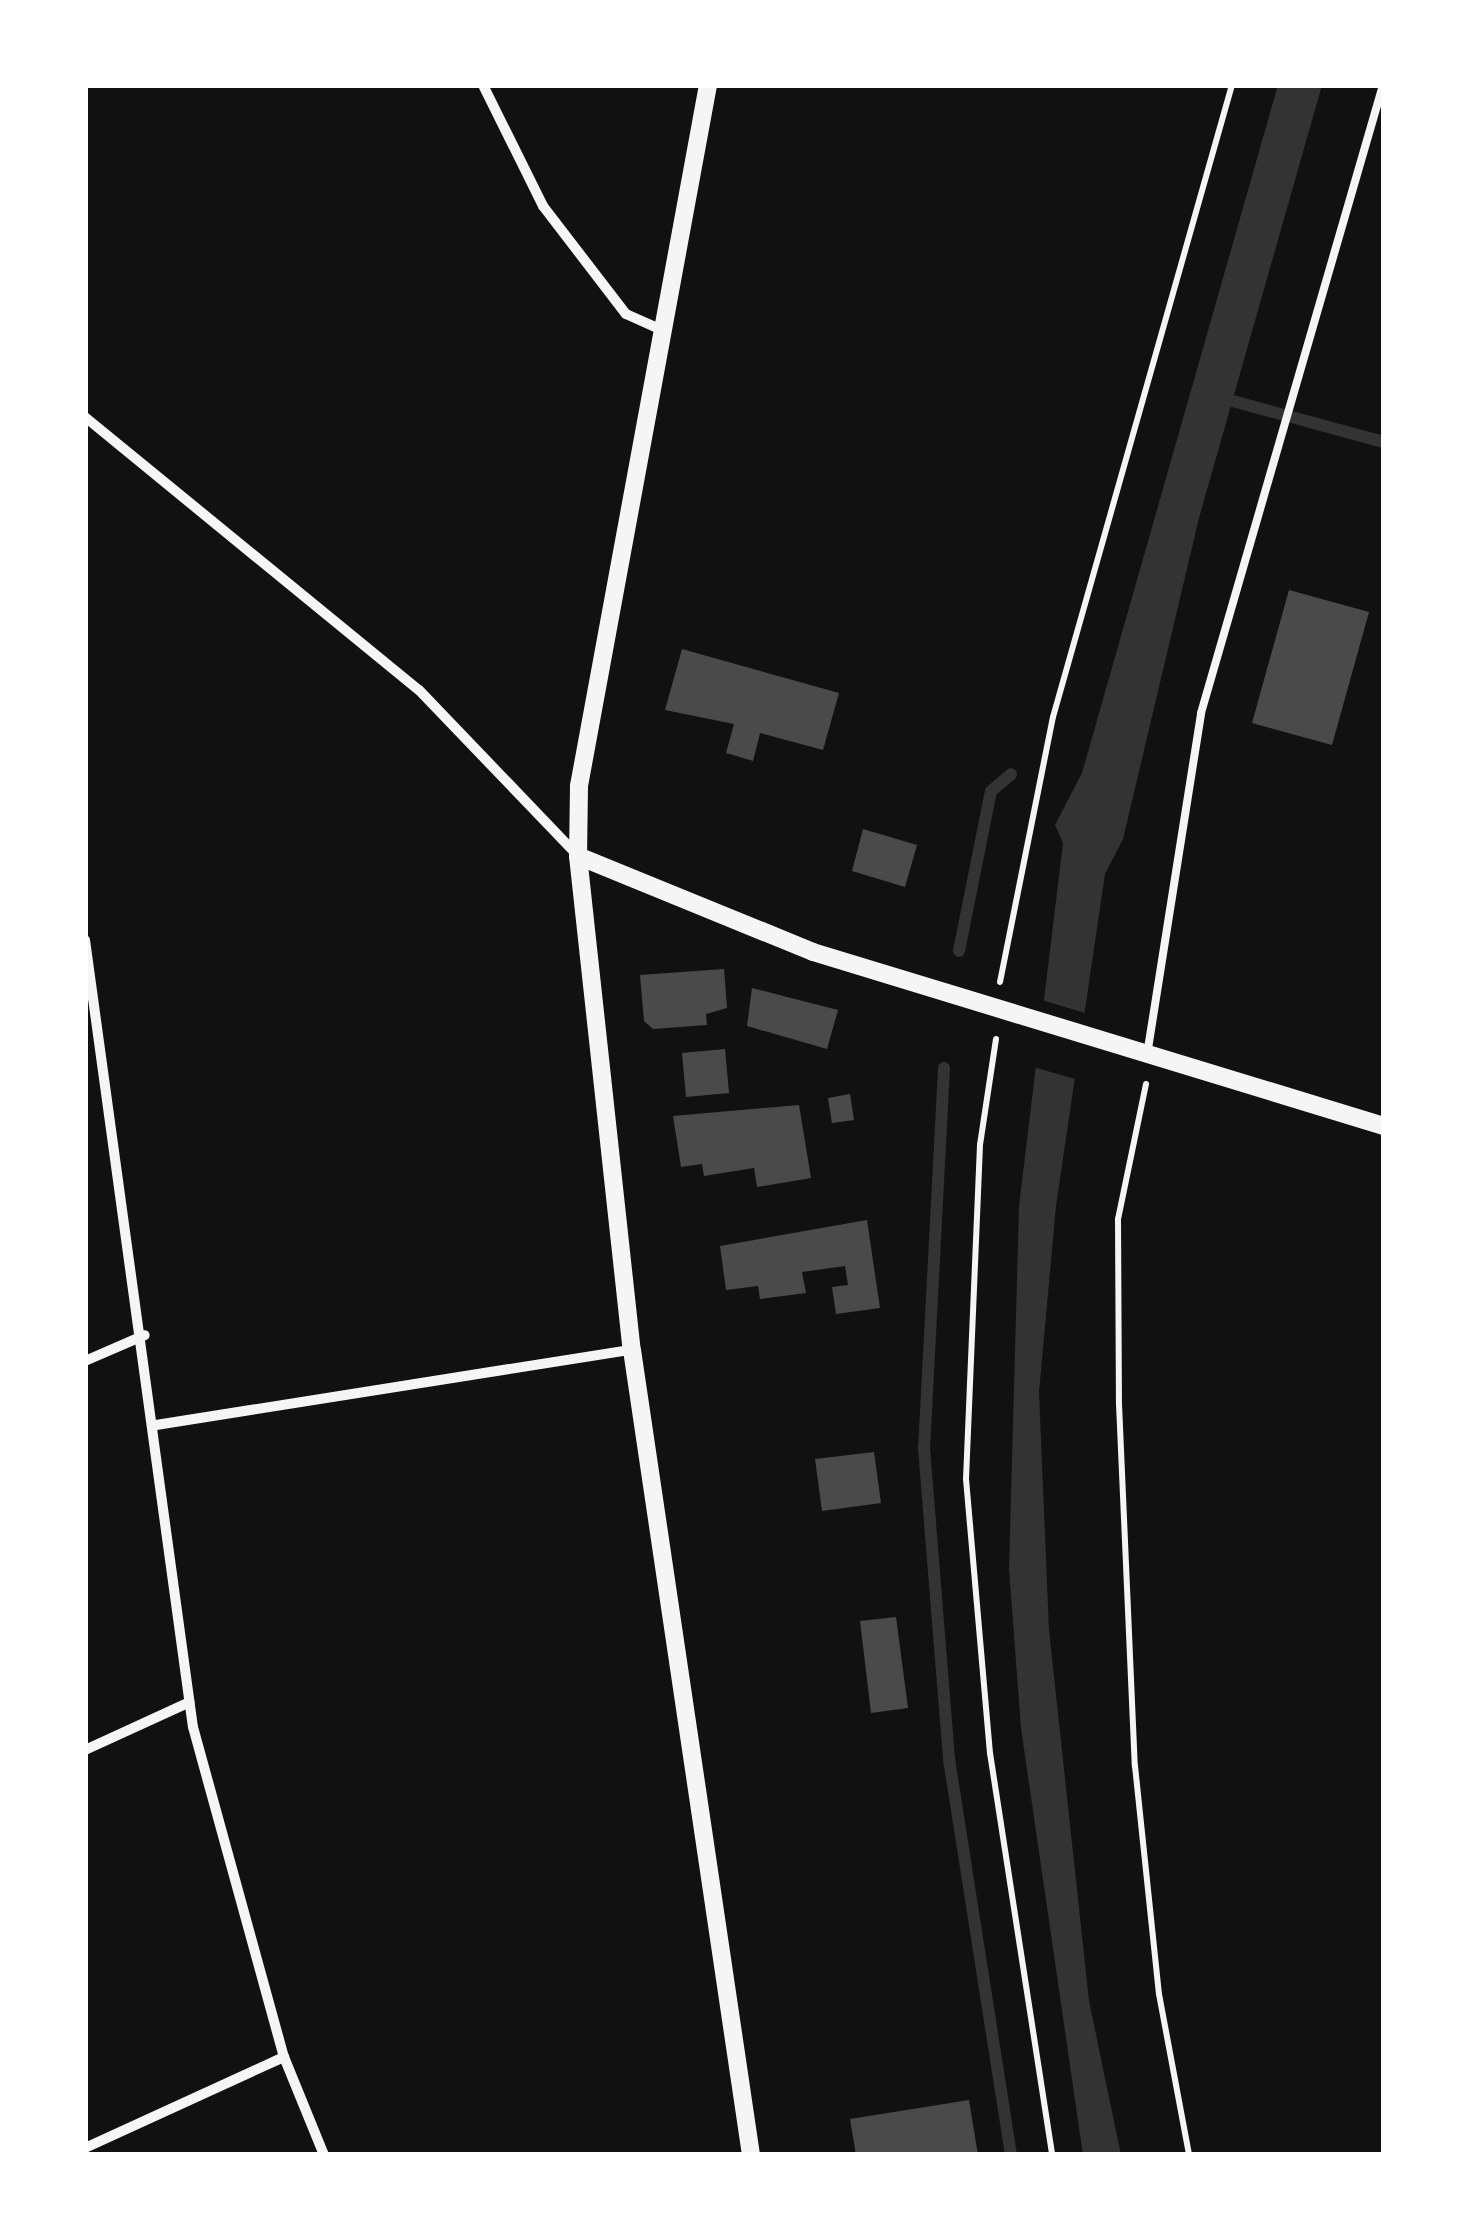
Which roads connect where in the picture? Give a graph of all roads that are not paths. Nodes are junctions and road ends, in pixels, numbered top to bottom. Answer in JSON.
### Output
{"nodes":[{"id":1,"x":483,"y":85,"type":"edge"},
{"id":2,"x":708,"y":85,"type":"edge"},
{"id":3,"x":1383,"y":85,"type":"edge"},
{"id":4,"x":662,"y":330,"type":"junction"},
{"id":5,"x":85,"y":417,"type":"edge"},
{"id":6,"x":578,"y":856,"type":"junction"},
{"id":7,"x":85,"y":940,"type":"edge"},
{"id":8,"x":87,"y":964,"type":"edge"},
{"id":9,"x":1138,"y":1054,"type":"junction"},
{"id":10,"x":1384,"y":1126,"type":"edge"},
{"id":11,"x":144,"y":1335,"type":"junction"},
{"id":12,"x":632,"y":1350,"type":"junction"},
{"id":13,"x":85,"y":1361,"type":"edge"},
{"id":14,"x":156,"y":1425,"type":"junction"},
{"id":15,"x":190,"y":1702,"type":"junction"},
{"id":16,"x":85,"y":1750,"type":"edge"},
{"id":17,"x":284,"y":2056,"type":"junction"},
{"id":18,"x":85,"y":2148,"type":"edge"},
{"id":19,"x":324,"y":2155,"type":"edge"},
{"id":20,"x":751,"y":2155,"type":"edge"}],
"edges":[{"from":1,"to":4,"type":"street"},
{"from":2,"to":4,"type":"street"},
{"from":3,"to":9,"type":"lane"},
{"from":4,"to":6,"type":"street"},
{"from":5,"to":6,"type":"street"},
{"from":6,"to":9,"type":"street"},
{"from":6,"to":12,"type":"street"},
{"from":7,"to":8,"type":"street"},
{"from":8,"to":11,"type":"street"},
{"from":9,"to":10,"type":"street"},
{"from":11,"to":13,"type":"street"},
{"from":11,"to":14,"type":"street"},
{"from":12,"to":14,"type":"street"},
{"from":12,"to":20,"type":"street"},
{"from":14,"to":15,"type":"street"},
{"from":15,"to":16,"type":"street"},
{"from":15,"to":17,"type":"street"},
{"from":17,"to":18,"type":"street"},
{"from":17,"to":19,"type":"street"}]}
